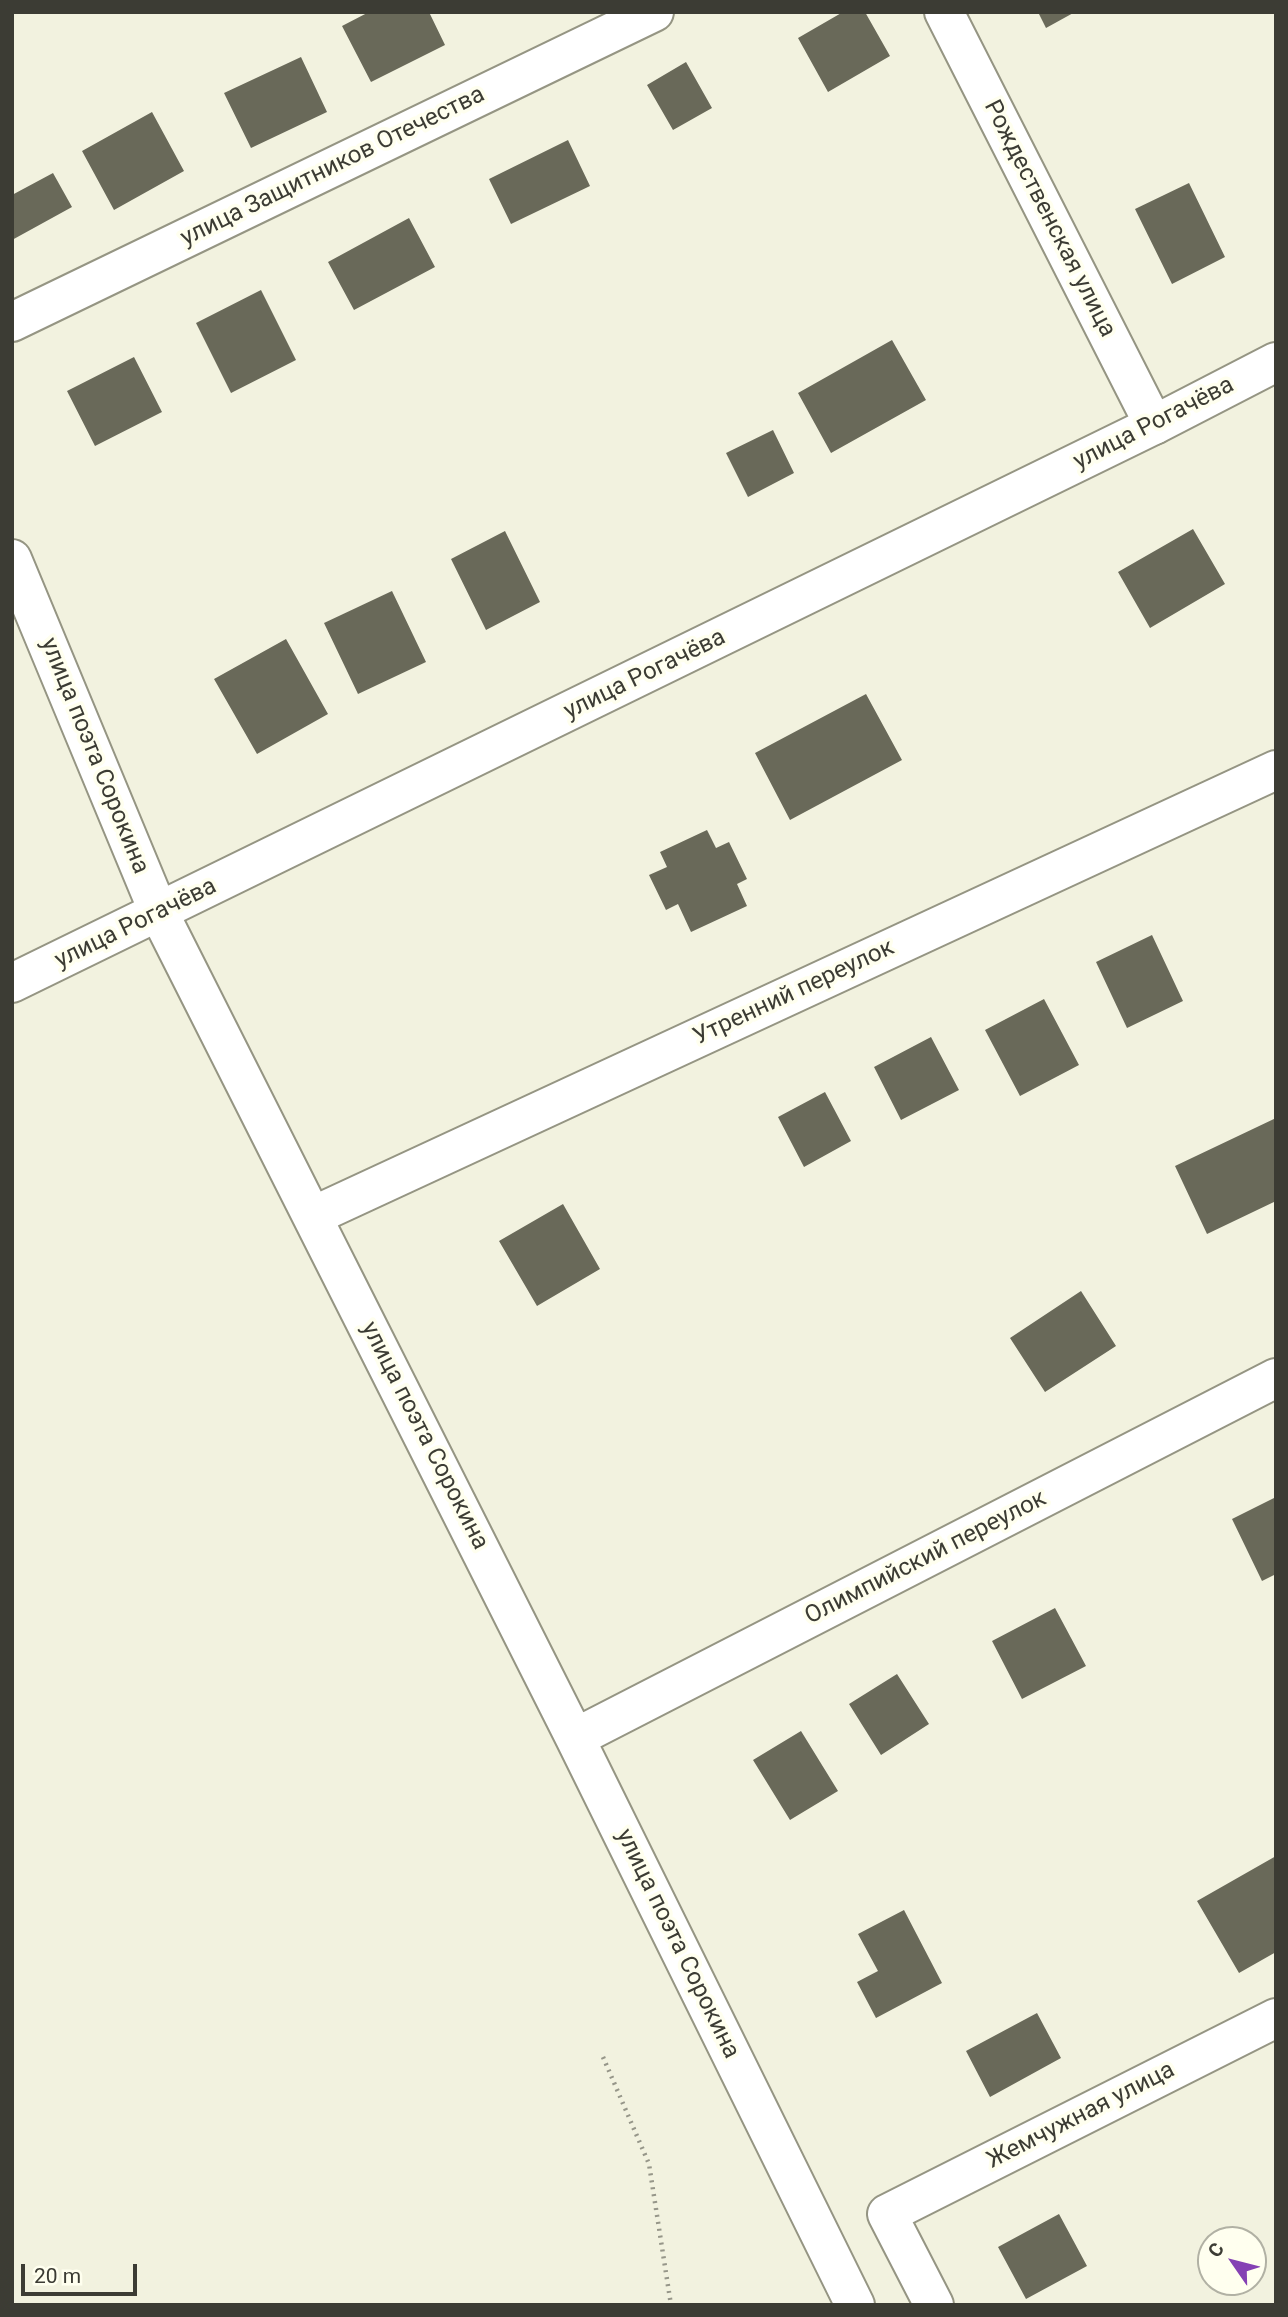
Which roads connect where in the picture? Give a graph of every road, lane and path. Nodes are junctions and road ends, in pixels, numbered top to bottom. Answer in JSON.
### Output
{"nodes":[{"id":1,"x":654,"y":12,"type":"edge"},
{"id":2,"x":944,"y":12,"type":"edge"},
{"id":3,"x":12,"y":322,"type":"edge"},
{"id":4,"x":1276,"y":362,"type":"edge"},
{"id":5,"x":1154,"y":425,"type":"junction"},
{"id":6,"x":12,"y":559,"type":"edge"},
{"id":7,"x":1273,"y":777,"type":"edge"},
{"id":8,"x":159,"y":913,"type":"junction"},
{"id":9,"x":12,"y":983,"type":"edge"},
{"id":10,"x":313,"y":1216,"type":"junction"},
{"id":11,"x":1276,"y":1378,"type":"edge"},
{"id":12,"x":575,"y":1738,"type":"junction"},
{"id":13,"x":1276,"y":2018,"type":"edge"},
{"id":14,"x":603,"y":2057,"type":"dead end"},
{"id":15,"x":671,"y":2305,"type":"edge"},
{"id":16,"x":855,"y":2305,"type":"edge"},
{"id":17,"x":934,"y":2305,"type":"edge"}],
"edges":[{"from":1,"to":3,"type":"street","name":"улица Защитников Отечества"},
{"from":2,"to":5,"type":"street","name":"Рождественская улица"},
{"from":4,"to":5,"type":"street","name":"улица Рогачёва"},
{"from":5,"to":8,"type":"street","name":"улица Рогачёва"},
{"from":6,"to":8,"type":"street","name":"улица поэта Сорокина"},
{"from":7,"to":10,"type":"street","name":"Утренний переулок"},
{"from":8,"to":9,"type":"street","name":"улица Рогачёва"},
{"from":8,"to":10,"type":"street","name":"улица поэта Сорокина"},
{"from":10,"to":12,"type":"street","name":"улица поэта Сорокина"},
{"from":11,"to":12,"type":"street","name":"Олимпийский переулок"},
{"from":12,"to":16,"type":"street","name":"улица поэта Сорокина"},
{"from":13,"to":17,"type":"street","name":"Жемчужная улица"},
{"from":14,"to":15,"type":"path"}]}
